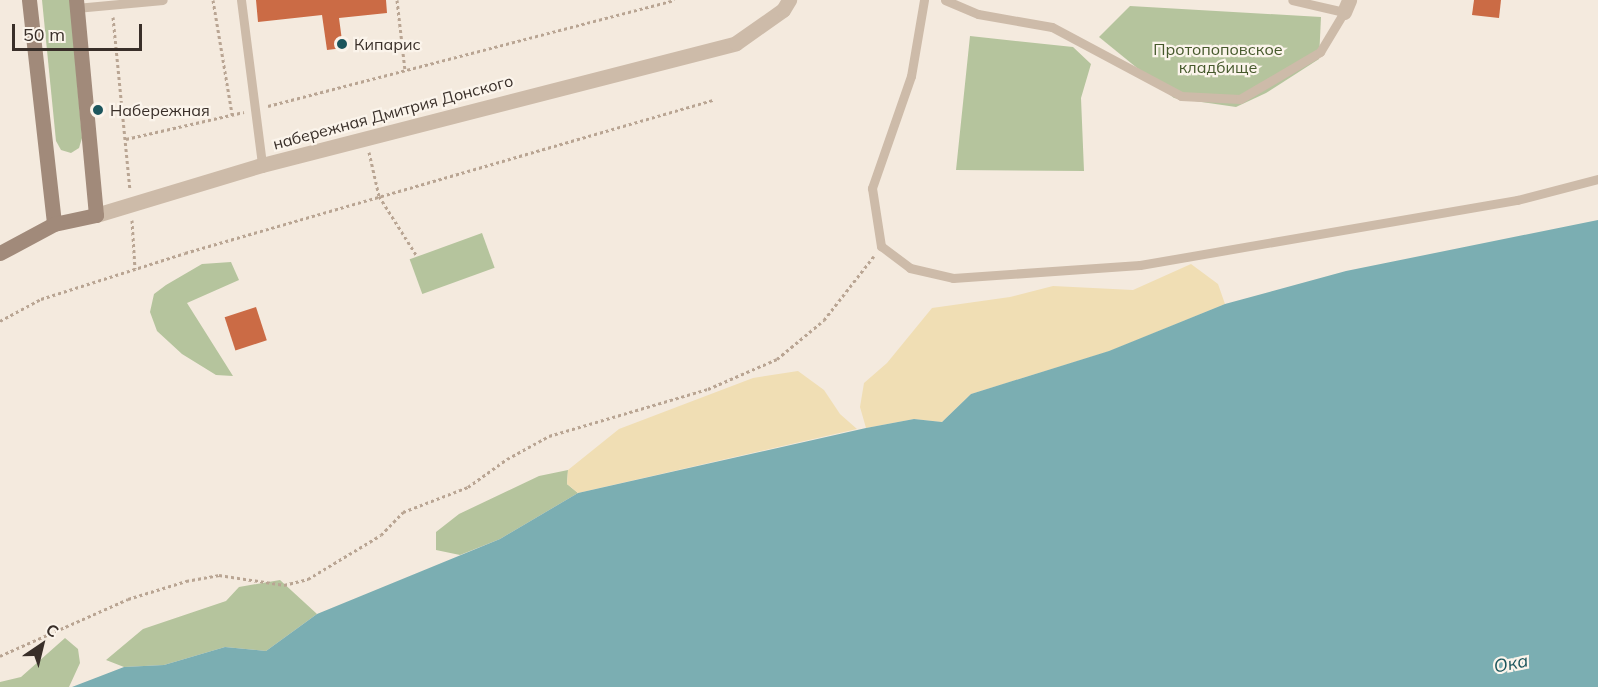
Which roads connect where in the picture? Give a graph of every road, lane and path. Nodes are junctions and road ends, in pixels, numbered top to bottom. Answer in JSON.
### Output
{"nodes":[{"id":1,"x":29,"y":0,"type":"edge"},
{"id":2,"x":163,"y":0,"type":"edge"},
{"id":3,"x":213,"y":0,"type":"edge"},
{"id":4,"x":241,"y":0,"type":"edge"},
{"id":5,"x":397,"y":0,"type":"edge"},
{"id":6,"x":674,"y":0,"type":"edge"},
{"id":7,"x":924,"y":0,"type":"edge"},
{"id":8,"x":945,"y":0,"type":"edge"},
{"id":9,"x":1292,"y":0,"type":"edge"},
{"id":10,"x":788,"y":3,"type":"edge"},
{"id":11,"x":76,"y":4,"type":"edge"},
{"id":12,"x":112,"y":5,"type":"junction"},
{"id":13,"x":1346,"y":6,"type":"edge"},
{"id":14,"x":405,"y":71,"type":"junction"},
{"id":15,"x":713,"y":100,"type":"dead end"},
{"id":16,"x":254,"y":109,"type":"junction"},
{"id":17,"x":232,"y":114,"type":"junction"},
{"id":18,"x":126,"y":139,"type":"junction"},
{"id":19,"x":366,"y":139,"type":"junction"},
{"id":20,"x":262,"y":165,"type":"junction"},
{"id":21,"x":1598,"y":179,"type":"edge"},
{"id":22,"x":379,"y":196,"type":"junction"},
{"id":23,"x":131,"y":204,"type":"junction"},
{"id":24,"x":96,"y":215,"type":"junction"},
{"id":25,"x":54,"y":224,"type":"junction"},
{"id":26,"x":881,"y":246,"type":"junction"},
{"id":27,"x":0,"y":254,"type":"edge"},
{"id":28,"x":417,"y":256,"type":"dead end"},
{"id":29,"x":135,"y":269,"type":"junction"},
{"id":30,"x":0,"y":321,"type":"edge"},
{"id":31,"x":0,"y":656,"type":"edge"}],
"edges":[{"from":1,"to":25,"type":"street"},
{"from":2,"to":12,"type":"lane"},
{"from":3,"to":17,"type":"path"},
{"from":4,"to":16,"type":"lane"},
{"from":5,"to":14,"type":"path"},
{"from":6,"to":14,"type":"path"},
{"from":7,"to":26,"type":"lane"},
{"from":8,"to":13,"type":"lane"},
{"from":9,"to":13,"type":"lane"},
{"from":10,"to":19,"type":"street","name":"набережная Дмитрия Донского"},
{"from":11,"to":12,"type":"lane"},
{"from":11,"to":24,"type":"street"},
{"from":12,"to":18,"type":"path"},
{"from":14,"to":16,"type":"path"},
{"from":15,"to":22,"type":"path"},
{"from":16,"to":17,"type":"path"},
{"from":16,"to":20,"type":"lane"},
{"from":17,"to":18,"type":"path"},
{"from":18,"to":23,"type":"path"},
{"from":19,"to":20,"type":"street","name":"набережная Дмитрия Донского"},
{"from":19,"to":22,"type":"path"},
{"from":20,"to":23,"type":"street","name":"набережная Дмитрия Донского"},
{"from":21,"to":26,"type":"lane"},
{"from":22,"to":28,"type":"path"},
{"from":22,"to":29,"type":"path"},
{"from":23,"to":24,"type":"street","name":"набережная Дмитрия Донского"},
{"from":23,"to":29,"type":"path"},
{"from":24,"to":25,"type":"street","name":"набережная Дмитрия Донского"},
{"from":25,"to":27,"type":"street","name":"набережная Дмитрия Донского"},
{"from":26,"to":31,"type":"path"},
{"from":29,"to":30,"type":"path"}]}
